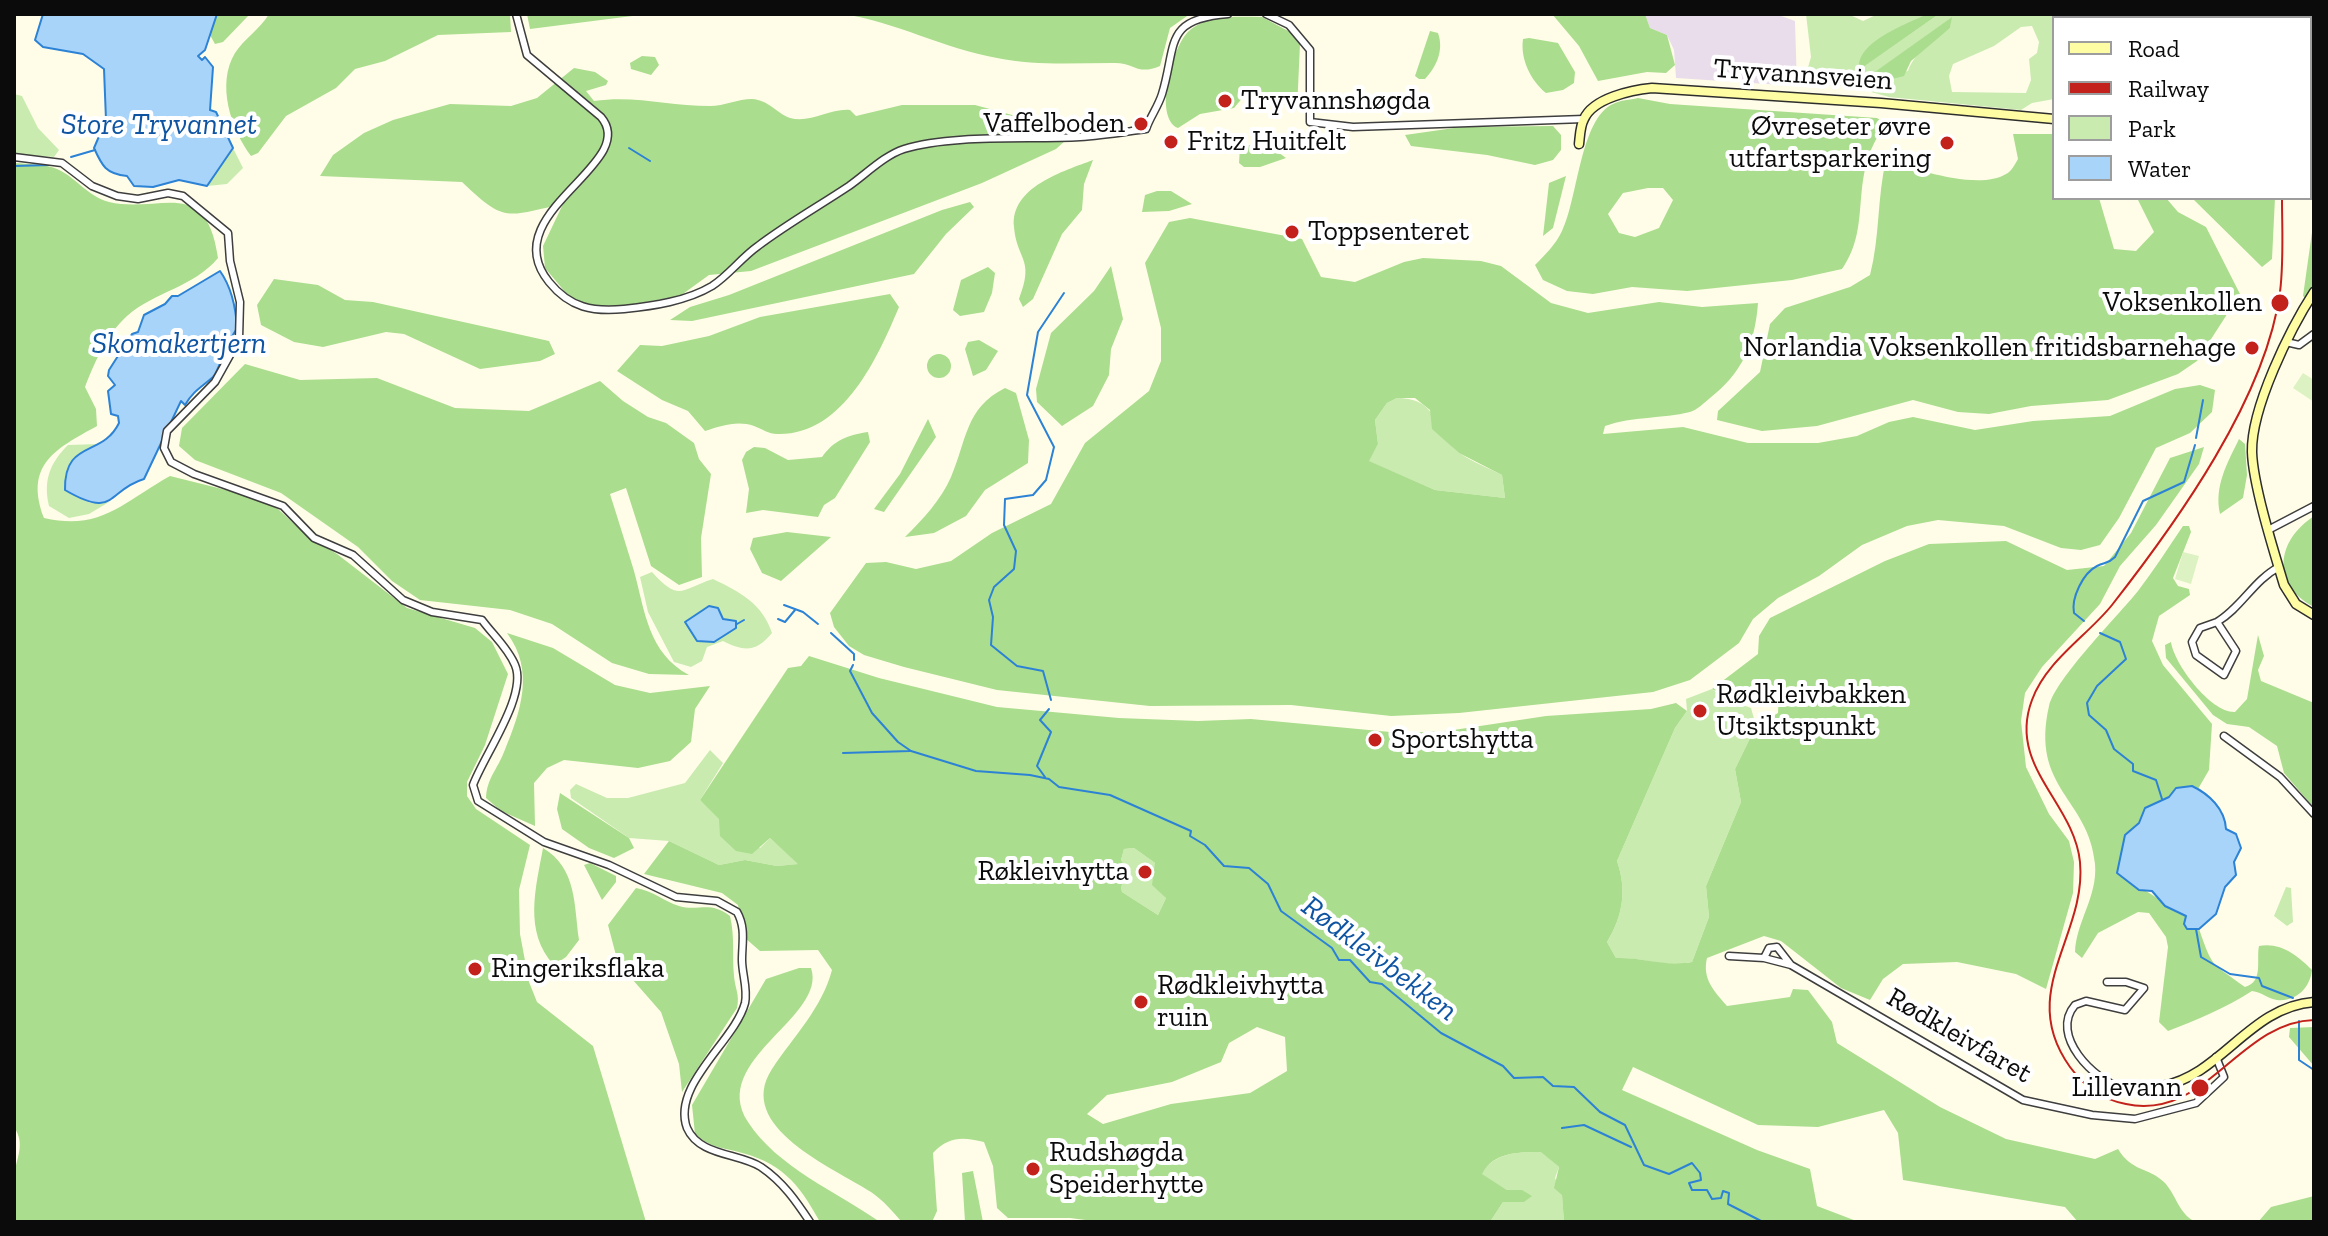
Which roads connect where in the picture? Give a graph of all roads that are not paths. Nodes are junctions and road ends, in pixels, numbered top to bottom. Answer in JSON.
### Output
{"nodes":[{"id":1,"x":516,"y":14,"type":"edge"},
{"id":2,"x":1228,"y":14,"type":"edge"},
{"id":3,"x":1266,"y":14,"type":"edge"},
{"id":4,"x":1584,"y":119,"type":"junction"},
{"id":5,"x":2052,"y":119,"type":"edge"},
{"id":6,"x":1579,"y":144,"type":"dead end"},
{"id":7,"x":14,"y":157,"type":"edge"},
{"id":8,"x":2314,"y":292,"type":"edge"},
{"id":9,"x":2314,"y":334,"type":"edge"},
{"id":10,"x":2286,"y":342,"type":"junction"},
{"id":11,"x":2314,"y":506,"type":"edge"},
{"id":12,"x":2270,"y":529,"type":"junction"},
{"id":13,"x":2279,"y":567,"type":"junction"},
{"id":14,"x":2314,"y":615,"type":"edge"},
{"id":15,"x":2217,"y":622,"type":"junction"},
{"id":16,"x":2224,"y":736,"type":"dead end"},
{"id":17,"x":2314,"y":814,"type":"edge"},
{"id":18,"x":1729,"y":956,"type":"dead end"},
{"id":19,"x":1764,"y":958,"type":"junction"},
{"id":20,"x":1791,"y":965,"type":"junction"},
{"id":21,"x":2107,"y":982,"type":"dead end"},
{"id":22,"x":2314,"y":1002,"type":"edge"},
{"id":23,"x":2216,"y":1057,"type":"junction"},
{"id":24,"x":2162,"y":1086,"type":"joint"},
{"id":25,"x":810,"y":1222,"type":"edge"}],
"edges":[{"from":1,"to":2,"type":"street"},
{"from":3,"to":4,"type":"street"},
{"from":4,"to":5,"type":"street","name":"Tryvannsveien"},
{"from":4,"to":6,"type":"street"},
{"from":7,"to":25,"type":"street"},
{"from":8,"to":10,"type":"street"},
{"from":9,"to":10,"type":"street"},
{"from":10,"to":12,"type":"street"},
{"from":11,"to":12,"type":"street"},
{"from":12,"to":13,"type":"street"},
{"from":13,"to":14,"type":"street"},
{"from":13,"to":15,"type":"street"},
{"from":15,"to":15,"type":"street"},
{"from":16,"to":17,"type":"street"},
{"from":18,"to":19,"type":"street","name":"Rødkleivfaret"},
{"from":19,"to":20,"type":"street","name":"Rødkleivfaret"},
{"from":19,"to":20,"type":"street","name":"Rødkleivfaret"},
{"from":20,"to":23,"type":"street","name":"Rødkleivfaret"},
{"from":21,"to":24,"type":"street"},
{"from":22,"to":23,"type":"street"},
{"from":23,"to":24,"type":"street"}]}
